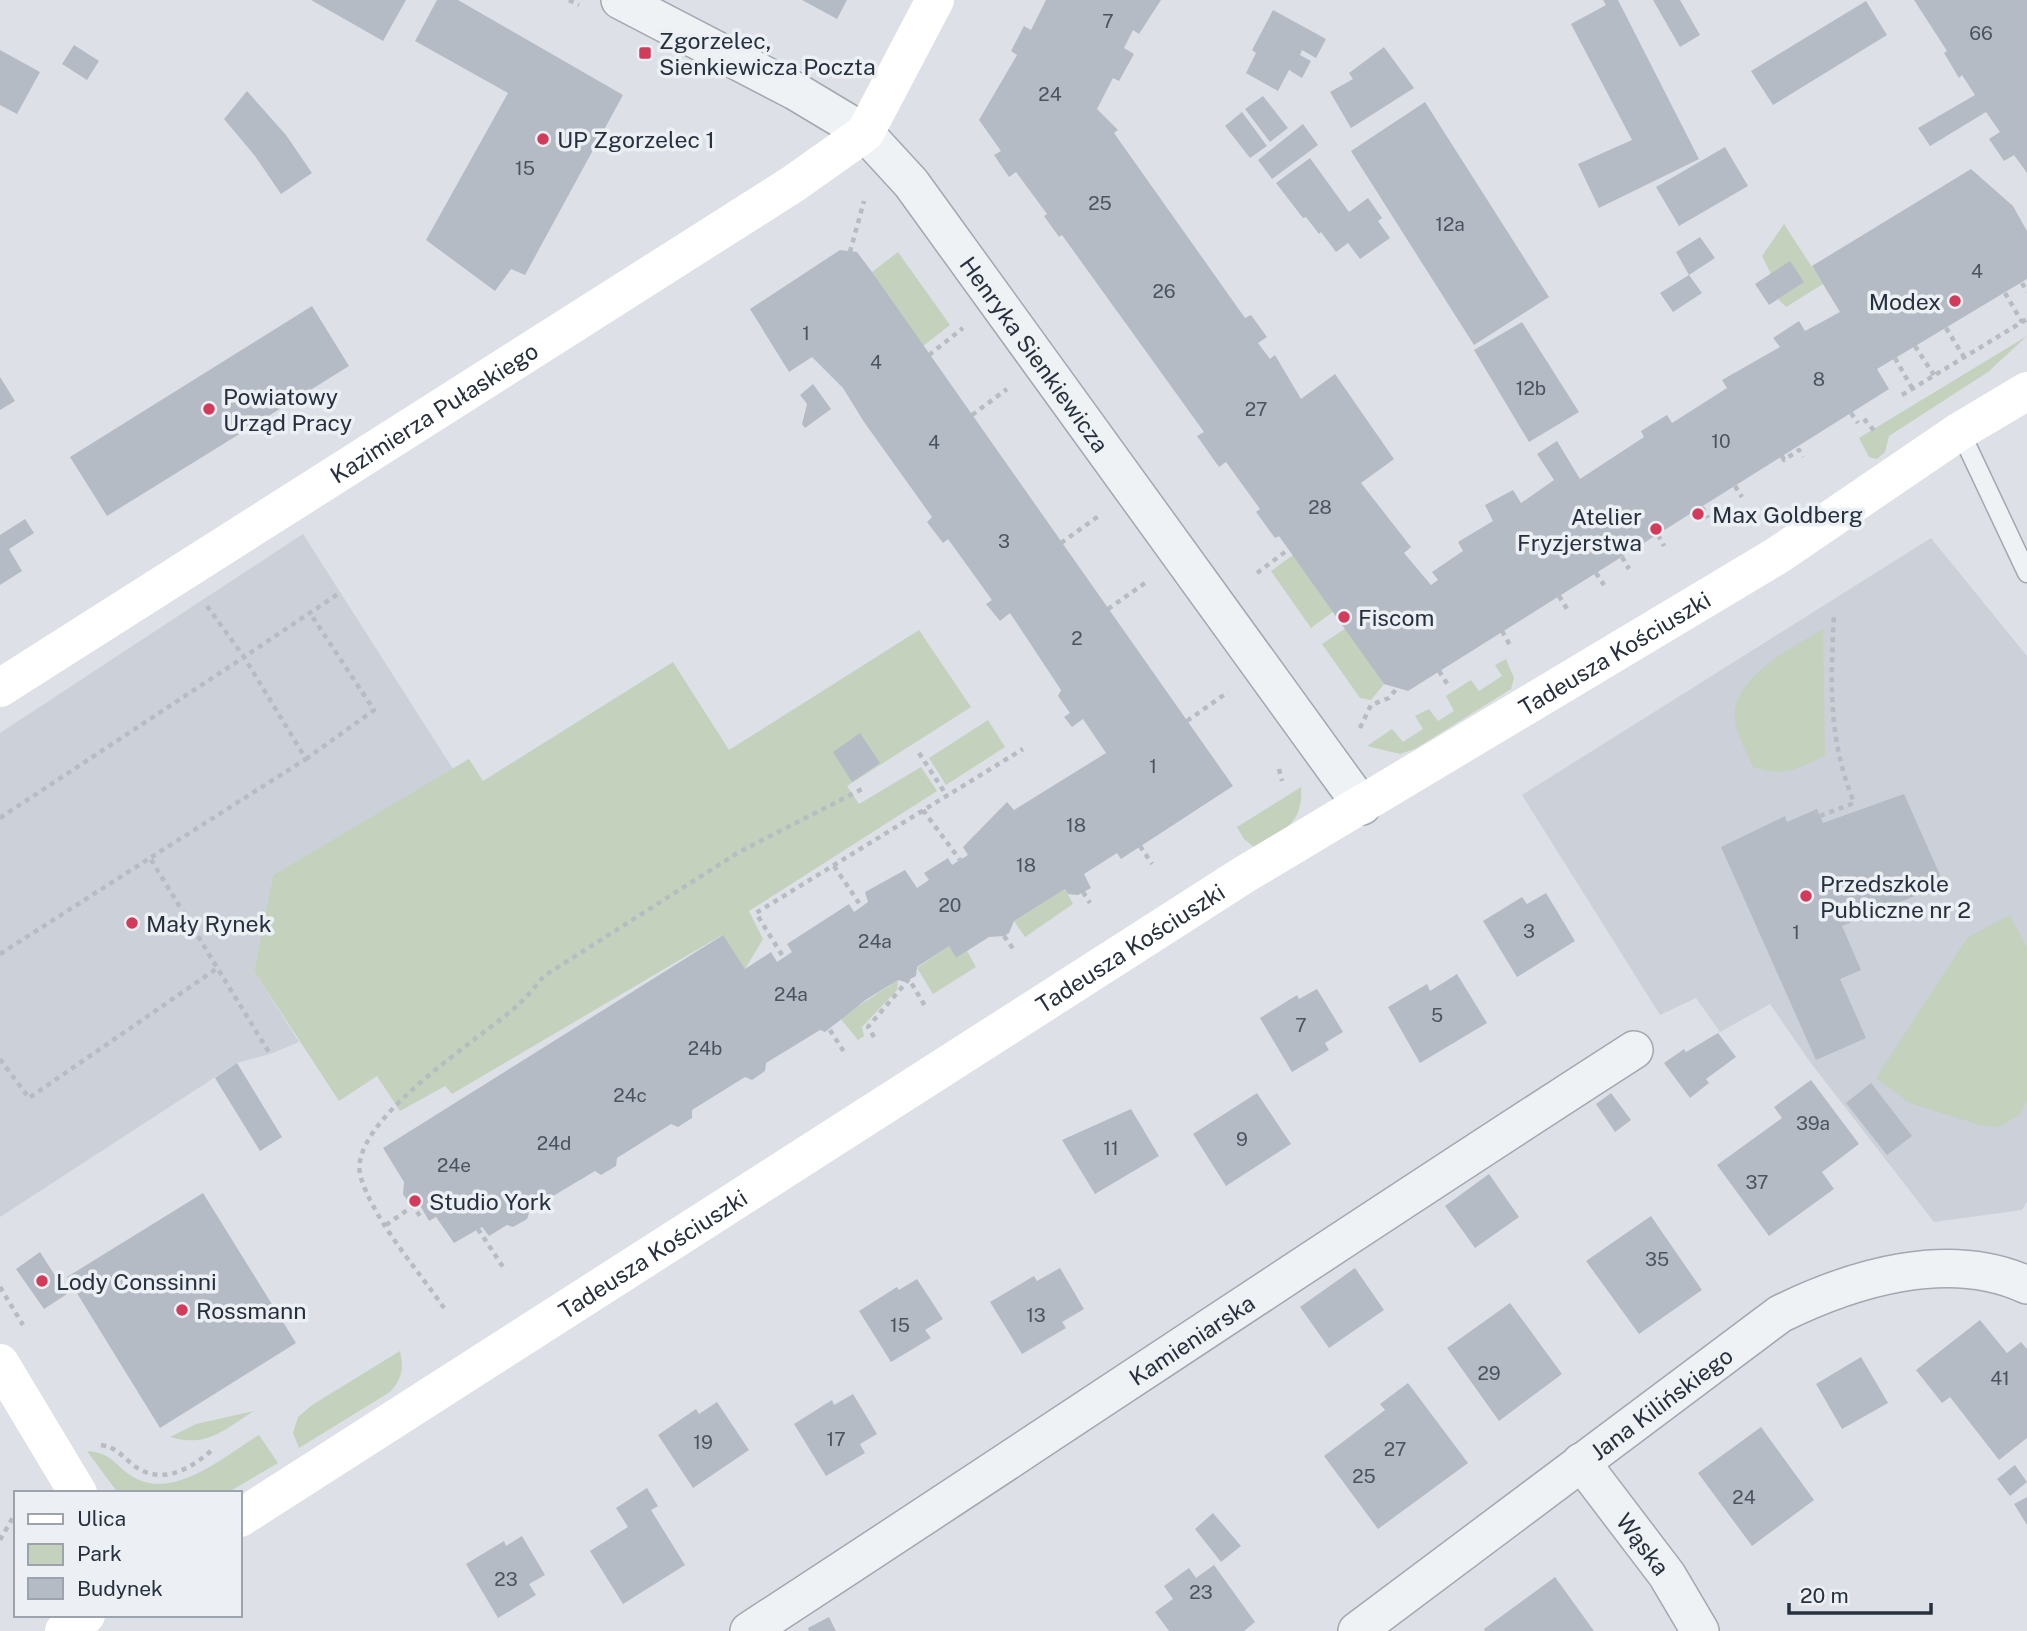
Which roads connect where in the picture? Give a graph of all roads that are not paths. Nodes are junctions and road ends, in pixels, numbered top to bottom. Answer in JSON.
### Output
{"nodes":[{"id":1,"x":620,"y":0,"type":"edge"},
{"id":2,"x":935,"y":0,"type":"edge"},
{"id":3,"x":865,"y":133,"type":"junction"},
{"id":4,"x":2027,"y":391,"type":"edge"},
{"id":5,"x":1960,"y":431,"type":"junction"},
{"id":6,"x":2027,"y":573,"type":"edge"},
{"id":7,"x":0,"y":688,"type":"edge"},
{"id":8,"x":1362,"y":806,"type":"junction"},
{"id":9,"x":1634,"y":1050,"type":"dead end"},
{"id":10,"x":2015,"y":1280,"type":"edge"},
{"id":11,"x":0,"y":1363,"type":"edge"},
{"id":12,"x":1581,"y":1462,"type":"junction"},
{"id":13,"x":69,"y":1478,"type":"edge"},
{"id":14,"x":242,"y":1517,"type":"edge"},
{"id":15,"x":83,"y":1617,"type":"edge"},
{"id":16,"x":64,"y":1631,"type":"edge"},
{"id":17,"x":749,"y":1631,"type":"edge"},
{"id":18,"x":1357,"y":1631,"type":"edge"},
{"id":19,"x":1700,"y":1631,"type":"edge"}],
"edges":[{"from":1,"to":3,"type":"street","name":"Henryka Sienkiewicza"},
{"from":2,"to":3,"type":"street"},
{"from":3,"to":7,"type":"street","name":"Kazimierza Pułaskiego"},
{"from":3,"to":8,"type":"street","name":"Henryka Sienkiewicza"},
{"from":4,"to":5,"type":"street","name":"Tadeusza Kościuszki"},
{"from":5,"to":6,"type":"lane"},
{"from":5,"to":8,"type":"street","name":"Tadeusza Kościuszki"},
{"from":8,"to":14,"type":"street","name":"Tadeusza Kościuszki"},
{"from":9,"to":17,"type":"street","name":"Kamieniarska"},
{"from":10,"to":12,"type":"street","name":"Jana Kilińskiego"},
{"from":11,"to":13,"type":"street"},
{"from":12,"to":18,"type":"street","name":"Jana Kilińskiego"},
{"from":12,"to":19,"type":"street","name":"Wąska"},
{"from":15,"to":16,"type":"street"}]}
